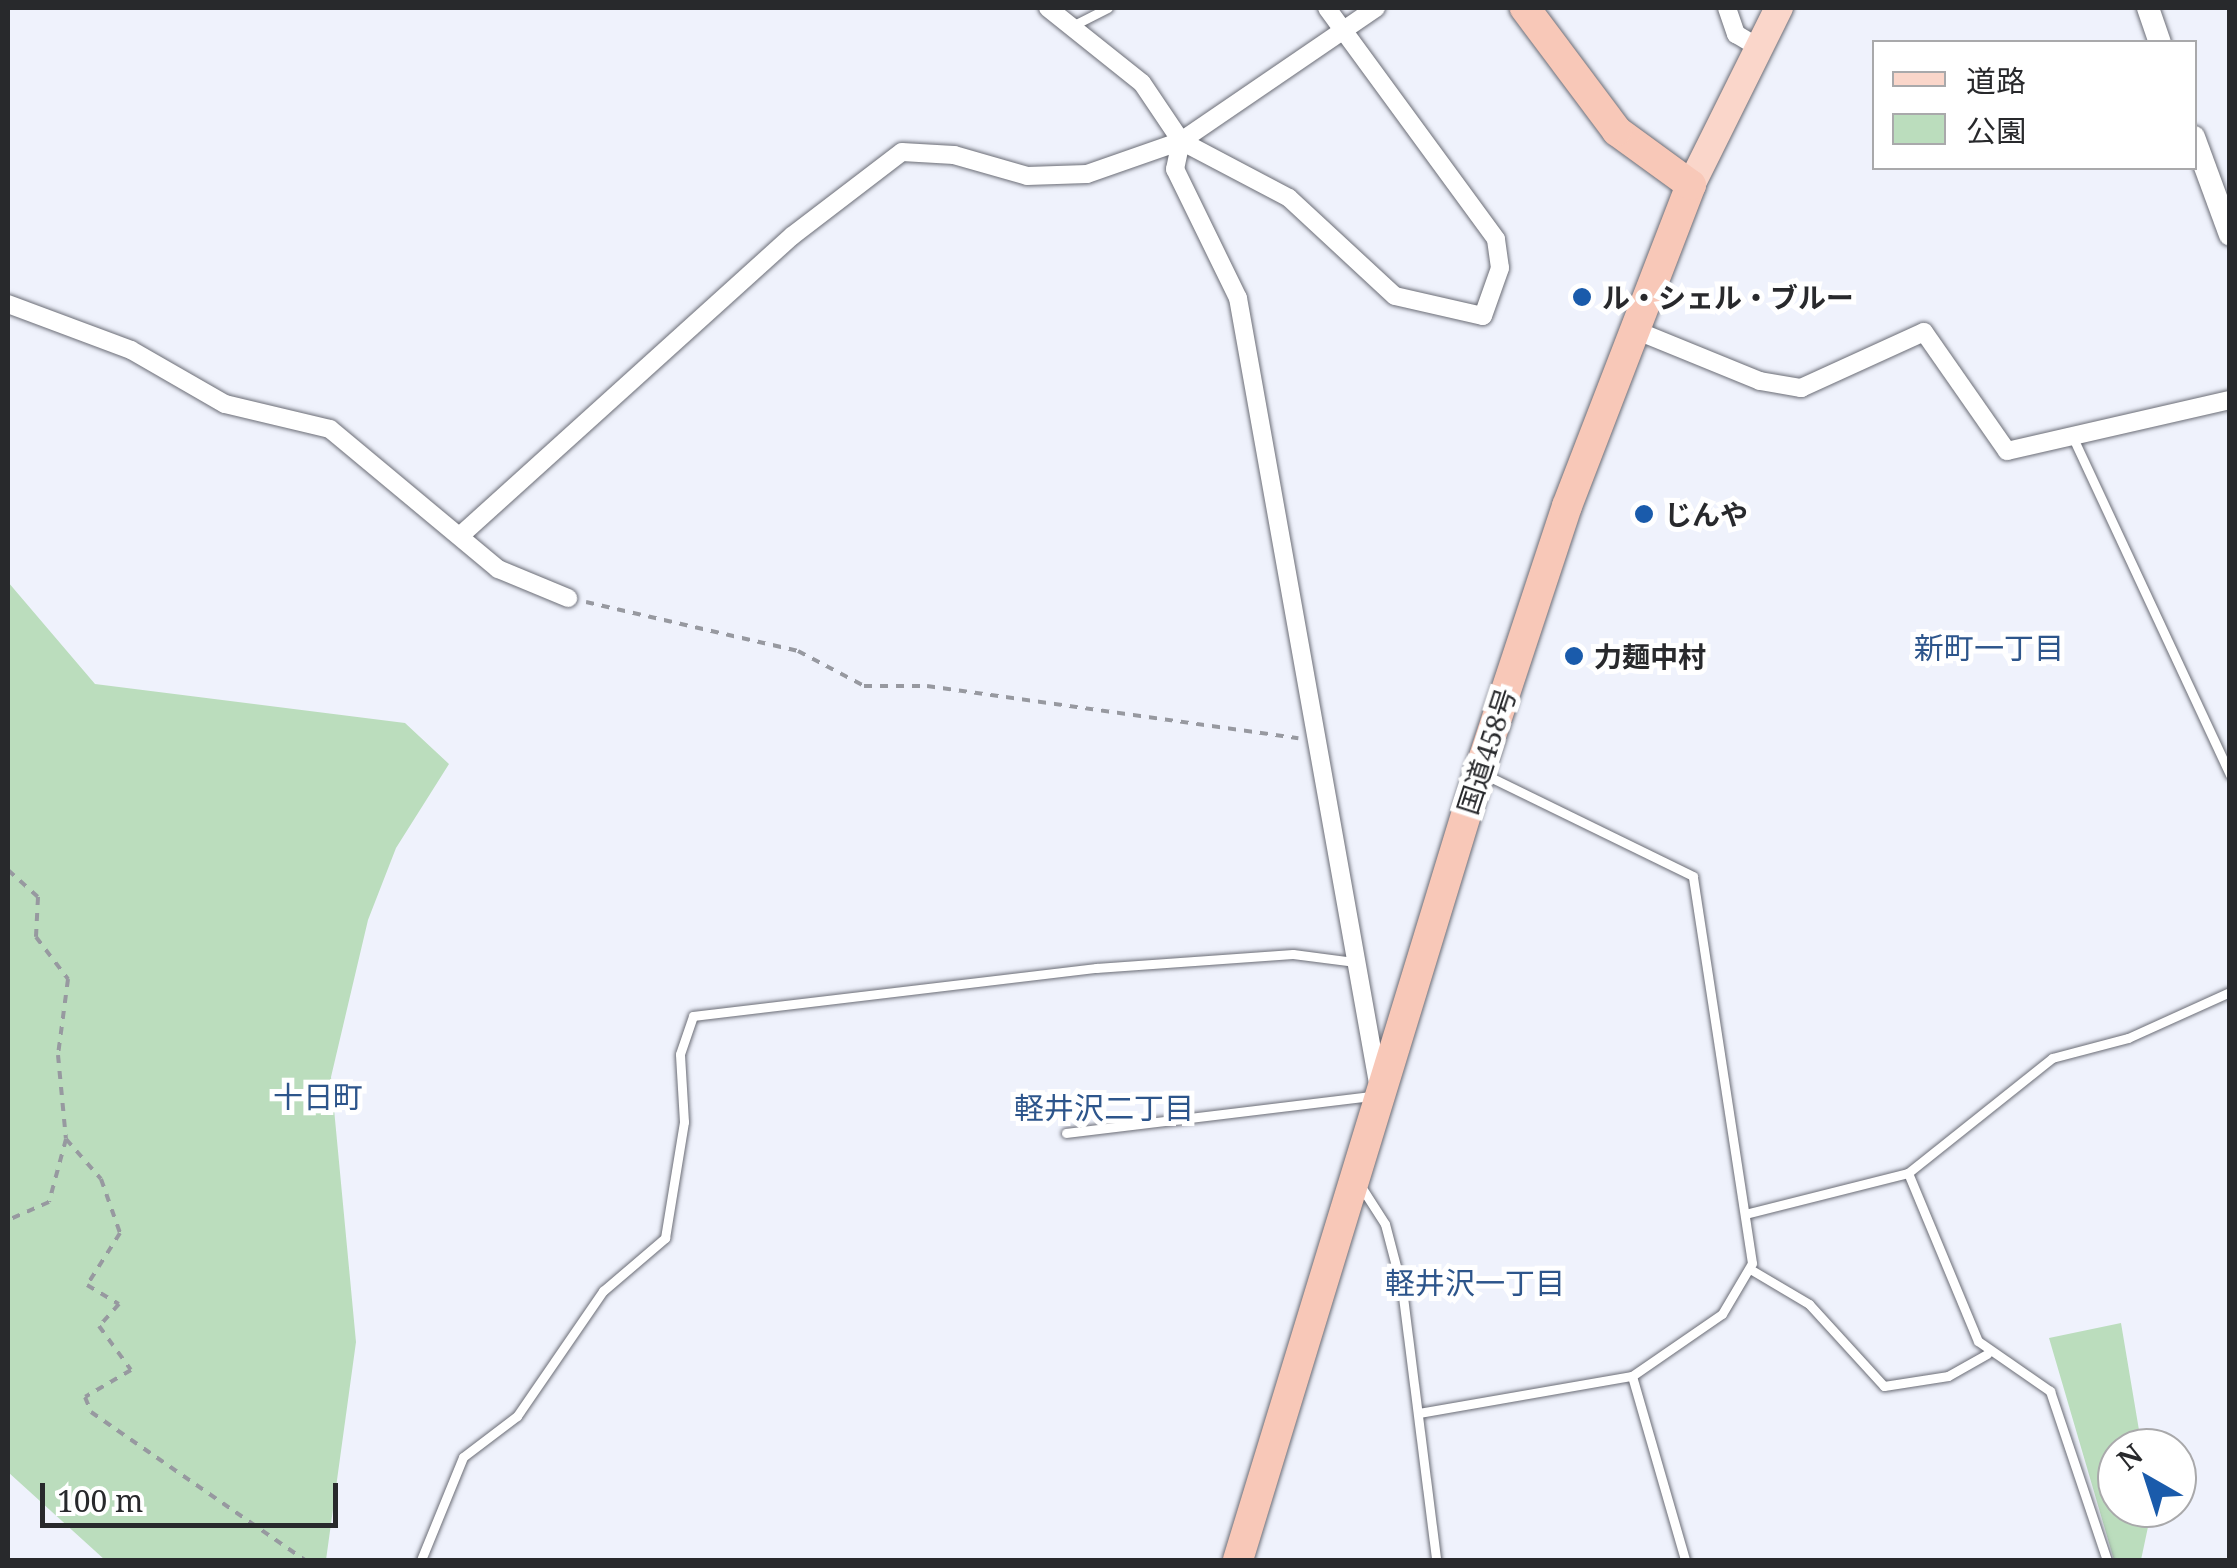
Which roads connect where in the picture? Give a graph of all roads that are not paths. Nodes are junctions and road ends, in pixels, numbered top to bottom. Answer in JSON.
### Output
{"nodes":[{"id":1,"x":1048,"y":8,"type":"edge"},
{"id":2,"x":1108,"y":8,"type":"edge"},
{"id":3,"x":1326,"y":8,"type":"edge"},
{"id":4,"x":1376,"y":8,"type":"edge"},
{"id":5,"x":1526,"y":8,"type":"edge"},
{"id":6,"x":1727,"y":8,"type":"edge"},
{"id":7,"x":1780,"y":8,"type":"edge"},
{"id":8,"x":2148,"y":8,"type":"edge"},
{"id":9,"x":1076,"y":24,"type":"junction"},
{"id":10,"x":1342,"y":32,"type":"junction"},
{"id":11,"x":2159,"y":40,"type":"edge"},
{"id":12,"x":1759,"y":48,"type":"junction"},
{"id":13,"x":1181,"y":142,"type":"junction"},
{"id":14,"x":2197,"y":146,"type":"edge"},
{"id":15,"x":1690,"y":184,"type":"junction"},
{"id":16,"x":2230,"y":235,"type":"edge"},
{"id":17,"x":8,"y":304,"type":"edge"},
{"id":18,"x":1635,"y":330,"type":"junction"},
{"id":19,"x":2230,"y":400,"type":"edge"},
{"id":20,"x":2074,"y":440,"type":"junction"},
{"id":21,"x":461,"y":536,"type":"junction"},
{"id":22,"x":568,"y":598,"type":"road end"},
{"id":23,"x":1479,"y":772,"type":"junction"},
{"id":24,"x":2230,"y":774,"type":"edge"},
{"id":25,"x":1358,"y":962,"type":"junction"},
{"id":26,"x":2230,"y":992,"type":"edge"},
{"id":27,"x":1377,"y":1092,"type":"junction"},
{"id":28,"x":1066,"y":1133,"type":"dead end"},
{"id":29,"x":1908,"y":1172,"type":"junction"},
{"id":30,"x":1352,"y":1173,"type":"junction"},
{"id":31,"x":1749,"y":1212,"type":"junction"},
{"id":32,"x":1750,"y":1269,"type":"junction"},
{"id":33,"x":1987,"y":1354,"type":"junction"},
{"id":34,"x":1632,"y":1376,"type":"junction"},
{"id":35,"x":1419,"y":1413,"type":"junction"},
{"id":36,"x":421,"y":1560,"type":"edge"},
{"id":37,"x":1238,"y":1560,"type":"edge"},
{"id":38,"x":1436,"y":1560,"type":"edge"},
{"id":39,"x":1686,"y":1560,"type":"edge"},
{"id":40,"x":2107,"y":1560,"type":"edge"}],
"edges":[{"from":1,"to":9,"type":"street"},
{"from":2,"to":9,"type":"lane"},
{"from":3,"to":10,"type":"street"},
{"from":4,"to":10,"type":"street"},
{"from":5,"to":15,"type":"highway"},
{"from":6,"to":12,"type":"street"},
{"from":7,"to":12,"type":"main road"},
{"from":8,"to":11,"type":"street"},
{"from":9,"to":13,"type":"street"},
{"from":10,"to":13,"type":"street"},
{"from":10,"to":13,"type":"street"},
{"from":12,"to":15,"type":"main road"},
{"from":13,"to":21,"type":"street"},
{"from":13,"to":25,"type":"street"},
{"from":14,"to":16,"type":"street"},
{"from":15,"to":18,"type":"highway","name":"国道458号"},
{"from":17,"to":21,"type":"street"},
{"from":18,"to":20,"type":"street"},
{"from":18,"to":23,"type":"highway","name":"国道458号"},
{"from":19,"to":20,"type":"street"},
{"from":20,"to":24,"type":"lane"},
{"from":21,"to":22,"type":"street"},
{"from":23,"to":27,"type":"highway","name":"国道458号"},
{"from":23,"to":31,"type":"lane"},
{"from":25,"to":27,"type":"street"},
{"from":25,"to":36,"type":"lane"},
{"from":26,"to":29,"type":"lane"},
{"from":27,"to":28,"type":"lane"},
{"from":27,"to":30,"type":"highway","name":"国道458号"},
{"from":29,"to":31,"type":"lane"},
{"from":29,"to":33,"type":"lane"},
{"from":30,"to":35,"type":"lane"},
{"from":30,"to":37,"type":"highway","name":"国道458号"},
{"from":31,"to":32,"type":"lane"},
{"from":32,"to":33,"type":"lane"},
{"from":32,"to":34,"type":"lane"},
{"from":33,"to":40,"type":"lane"},
{"from":34,"to":35,"type":"lane"},
{"from":34,"to":39,"type":"lane"},
{"from":35,"to":38,"type":"lane"}]}
